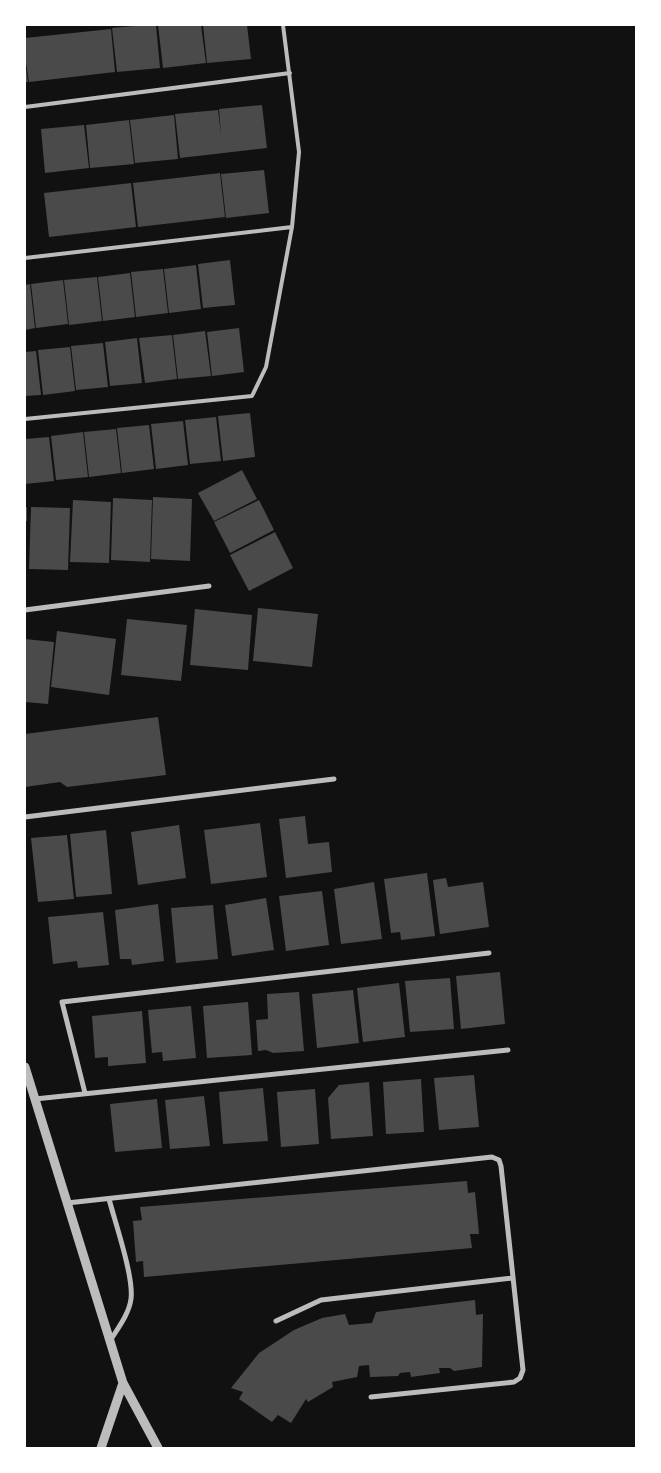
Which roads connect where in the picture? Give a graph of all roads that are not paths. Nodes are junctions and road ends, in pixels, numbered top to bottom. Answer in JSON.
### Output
{"nodes":[{"id":1,"x":283,"y":25,"type":"edge"},
{"id":2,"x":290,"y":73,"type":"junction"},
{"id":3,"x":25,"y":107,"type":"edge"},
{"id":4,"x":292,"y":227,"type":"junction"},
{"id":5,"x":25,"y":258,"type":"edge"},
{"id":6,"x":25,"y":418,"type":"edge"},
{"id":7,"x":209,"y":586,"type":"dead end"},
{"id":8,"x":25,"y":610,"type":"edge"},
{"id":9,"x":334,"y":779,"type":"dead end"},
{"id":10,"x":25,"y":816,"type":"edge"},
{"id":11,"x":490,"y":953,"type":"dead end"},
{"id":12,"x":508,"y":1050,"type":"dead end"},
{"id":13,"x":25,"y":1067,"type":"edge"},
{"id":14,"x":85,"y":1093,"type":"junction"},
{"id":15,"x":35,"y":1099,"type":"junction"},
{"id":16,"x":109,"y":1199,"type":"junction"},
{"id":17,"x":67,"y":1204,"type":"junction"},
{"id":18,"x":513,"y":1278,"type":"junction"},
{"id":19,"x":276,"y":1321,"type":"dead end"},
{"id":20,"x":110,"y":1341,"type":"junction"},
{"id":21,"x":123,"y":1383,"type":"junction"},
{"id":22,"x":372,"y":1397,"type":"dead end"},
{"id":23,"x":101,"y":1448,"type":"edge"},
{"id":24,"x":158,"y":1448,"type":"edge"}],
"edges":[{"from":1,"to":2,"type":"lane"},
{"from":2,"to":3,"type":"lane"},
{"from":2,"to":4,"type":"lane"},
{"from":4,"to":5,"type":"lane"},
{"from":4,"to":6,"type":"lane"},
{"from":7,"to":8,"type":"street"},
{"from":9,"to":10,"type":"street"},
{"from":11,"to":14,"type":"street"},
{"from":12,"to":14,"type":"street"},
{"from":13,"to":15,"type":"street"},
{"from":14,"to":15,"type":"street"},
{"from":15,"to":17,"type":"street"},
{"from":16,"to":17,"type":"street"},
{"from":16,"to":18,"type":"street"},
{"from":16,"to":20,"type":"street"},
{"from":17,"to":20,"type":"street"},
{"from":18,"to":19,"type":"street"},
{"from":18,"to":22,"type":"street"},
{"from":20,"to":21,"type":"street"},
{"from":21,"to":23,"type":"street"},
{"from":21,"to":24,"type":"street"}]}
